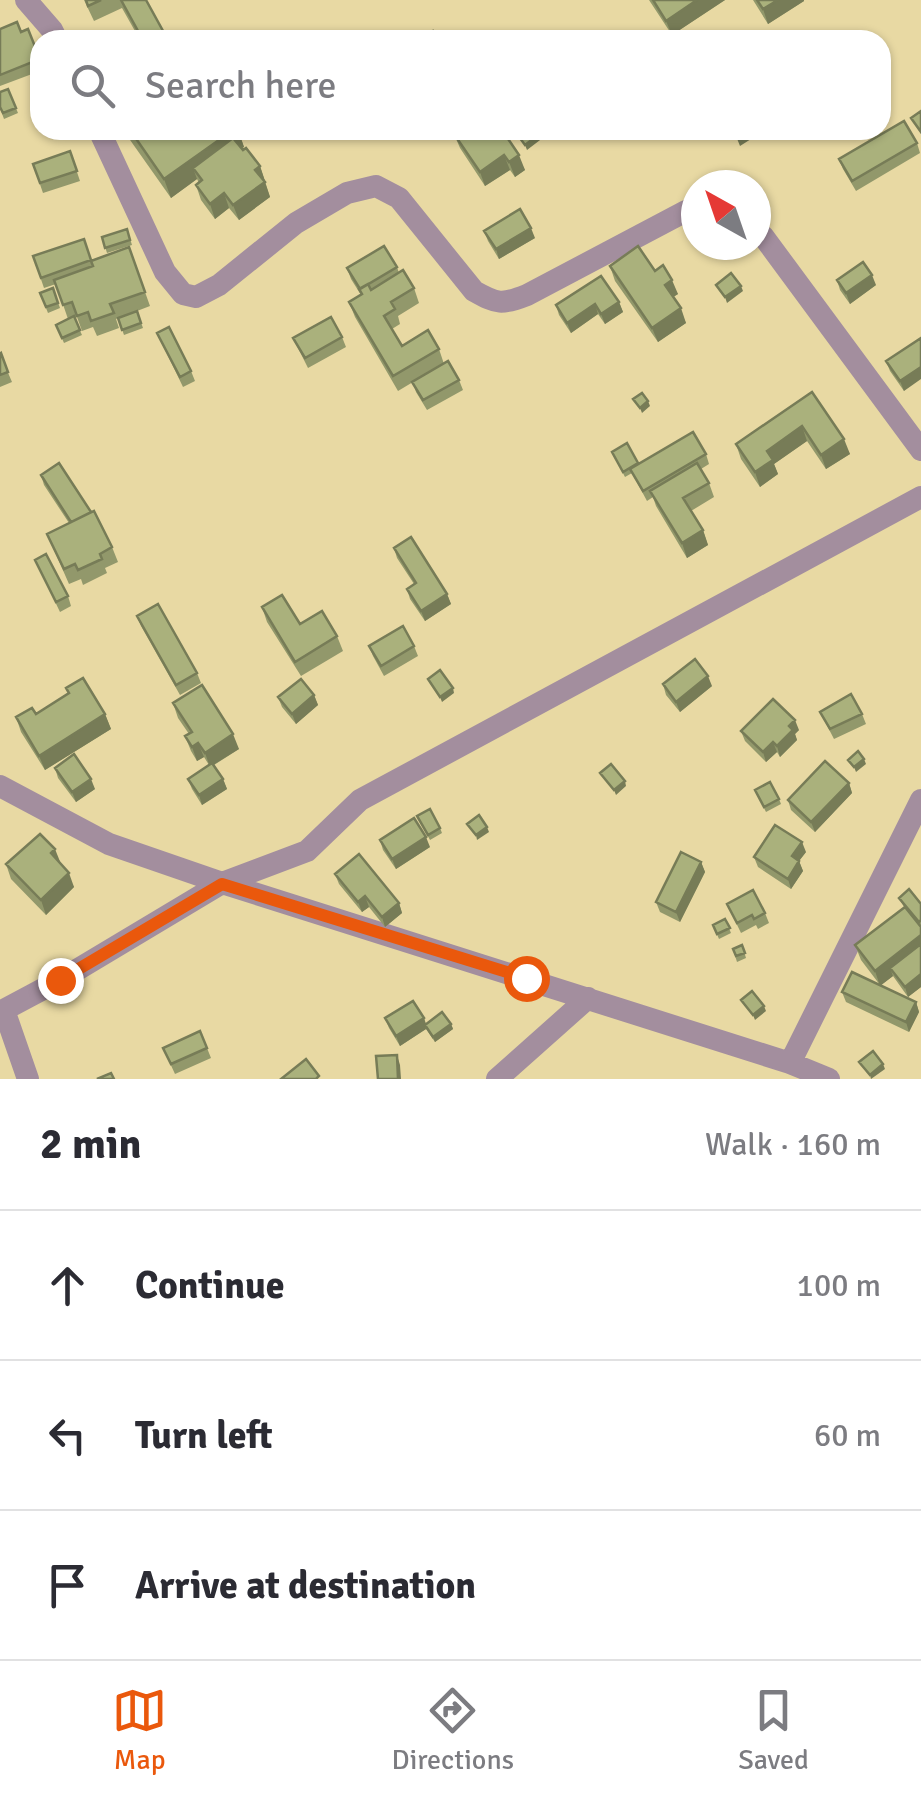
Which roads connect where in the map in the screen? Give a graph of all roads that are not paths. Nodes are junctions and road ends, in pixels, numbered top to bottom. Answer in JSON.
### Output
{"nodes":[{"id":1,"x":26,"y":0,"type":"edge"},
{"id":2,"x":52,"y":30,"type":"edge"},
{"id":3,"x":104,"y":140,"type":"edge"},
{"id":4,"x":681,"y":213,"type":"edge"},
{"id":5,"x":771,"y":247,"type":"edge"},
{"id":6,"x":921,"y":450,"type":"edge"},
{"id":7,"x":921,"y":497,"type":"edge"},
{"id":8,"x":0,"y":786,"type":"edge"},
{"id":9,"x":921,"y":800,"type":"edge"},
{"id":10,"x":222,"y":884,"type":"junction"},
{"id":11,"x":588,"y":998,"type":"junction"},
{"id":12,"x":2,"y":1011,"type":"edge"},
{"id":13,"x":790,"y":1063,"type":"junction"},
{"id":14,"x":28,"y":1079,"type":"edge"},
{"id":15,"x":496,"y":1079,"type":"edge"},
{"id":16,"x":829,"y":1079,"type":"edge"}],
"edges":[{"from":1,"to":2,"type":"street"},
{"from":3,"to":4,"type":"street"},
{"from":5,"to":6,"type":"street"},
{"from":7,"to":10,"type":"street"},
{"from":8,"to":10,"type":"street"},
{"from":9,"to":13,"type":"street"},
{"from":10,"to":11,"type":"street"},
{"from":10,"to":12,"type":"street"},
{"from":11,"to":13,"type":"street"},
{"from":11,"to":15,"type":"street"},
{"from":12,"to":14,"type":"street"},
{"from":13,"to":16,"type":"street"}]}
